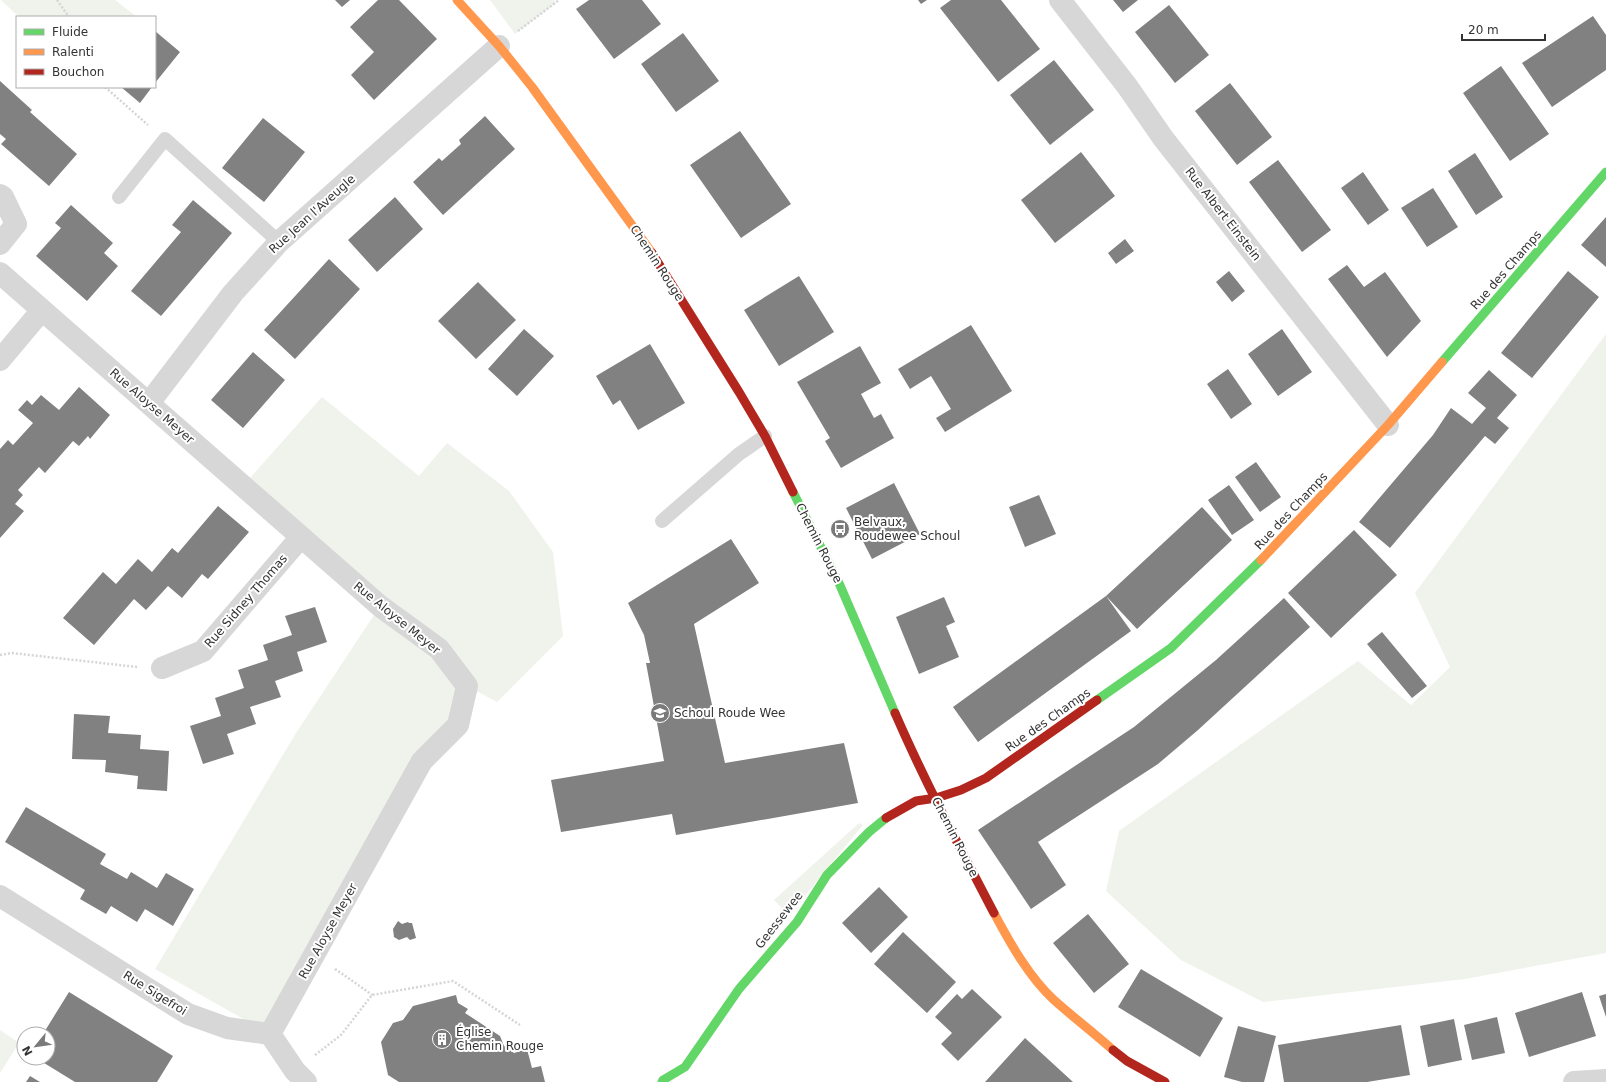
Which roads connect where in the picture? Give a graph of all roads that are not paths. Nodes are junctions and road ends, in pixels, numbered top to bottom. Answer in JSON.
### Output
{"nodes":[{"id":1,"x":457,"y":0,"type":"edge"},
{"id":2,"x":1060,"y":0,"type":"edge"},
{"id":3,"x":499,"y":46,"type":"junction"},
{"id":4,"x":1606,"y":172,"type":"edge"},
{"id":5,"x":0,"y":194,"type":"edge"},
{"id":6,"x":118,"y":197,"type":"dead end"},
{"id":7,"x":279,"y":242,"type":"junction"},
{"id":8,"x":0,"y":244,"type":"edge"},
{"id":9,"x":0,"y":273,"type":"edge"},
{"id":10,"x":42,"y":310,"type":"junction"},
{"id":11,"x":0,"y":360,"type":"edge"},
{"id":12,"x":149,"y":403,"type":"junction"},
{"id":13,"x":1388,"y":425,"type":"junction"},
{"id":14,"x":765,"y":436,"type":"junction"},
{"id":15,"x":662,"y":521,"type":"dead end"},
{"id":16,"x":301,"y":537,"type":"junction"},
{"id":17,"x":162,"y":668,"type":"road end"},
{"id":18,"x":936,"y":798,"type":"junction"},
{"id":19,"x":0,"y":896,"type":"edge"},
{"id":20,"x":270,"y":1034,"type":"junction"},
{"id":21,"x":300,"y":1077,"type":"edge"},
{"id":22,"x":1606,"y":1080,"type":"edge"},
{"id":23,"x":662,"y":1082,"type":"edge"},
{"id":24,"x":1165,"y":1082,"type":"edge"},
{"id":25,"x":1574,"y":1082,"type":"edge"}],
"edges":[{"from":1,"to":3,"type":"street","name":"Chemin Rouge"},
{"from":2,"to":13,"type":"street","name":"Rue Albert Einstein"},
{"from":3,"to":7,"type":"street","name":"Rue Jean l'Aveugle"},
{"from":3,"to":14,"type":"street","name":"Chemin Rouge"},
{"from":4,"to":13,"type":"street","name":"Rue des Champs"},
{"from":5,"to":8,"type":"street"},
{"from":6,"to":7,"type":"lane"},
{"from":7,"to":12,"type":"street","name":"Rue Jean l'Aveugle"},
{"from":9,"to":10,"type":"street","name":"Rue Aloyse Meyer"},
{"from":10,"to":11,"type":"street"},
{"from":10,"to":12,"type":"street","name":"Rue Aloyse Meyer"},
{"from":12,"to":16,"type":"street","name":"Rue Aloyse Meyer"},
{"from":13,"to":18,"type":"street","name":"Rue des Champs"},
{"from":14,"to":15,"type":"lane"},
{"from":14,"to":18,"type":"street","name":"Chemin Rouge"},
{"from":16,"to":17,"type":"street","name":"Rue Sidney Thomas"},
{"from":16,"to":20,"type":"street","name":"Rue Aloyse Meyer"},
{"from":18,"to":23,"type":"street","name":"Geessewee"},
{"from":18,"to":24,"type":"street","name":"Chemin Rouge"},
{"from":19,"to":20,"type":"street","name":"Rue Sigefroi"},
{"from":20,"to":21,"type":"street"},
{"from":22,"to":25,"type":"street"}]}
